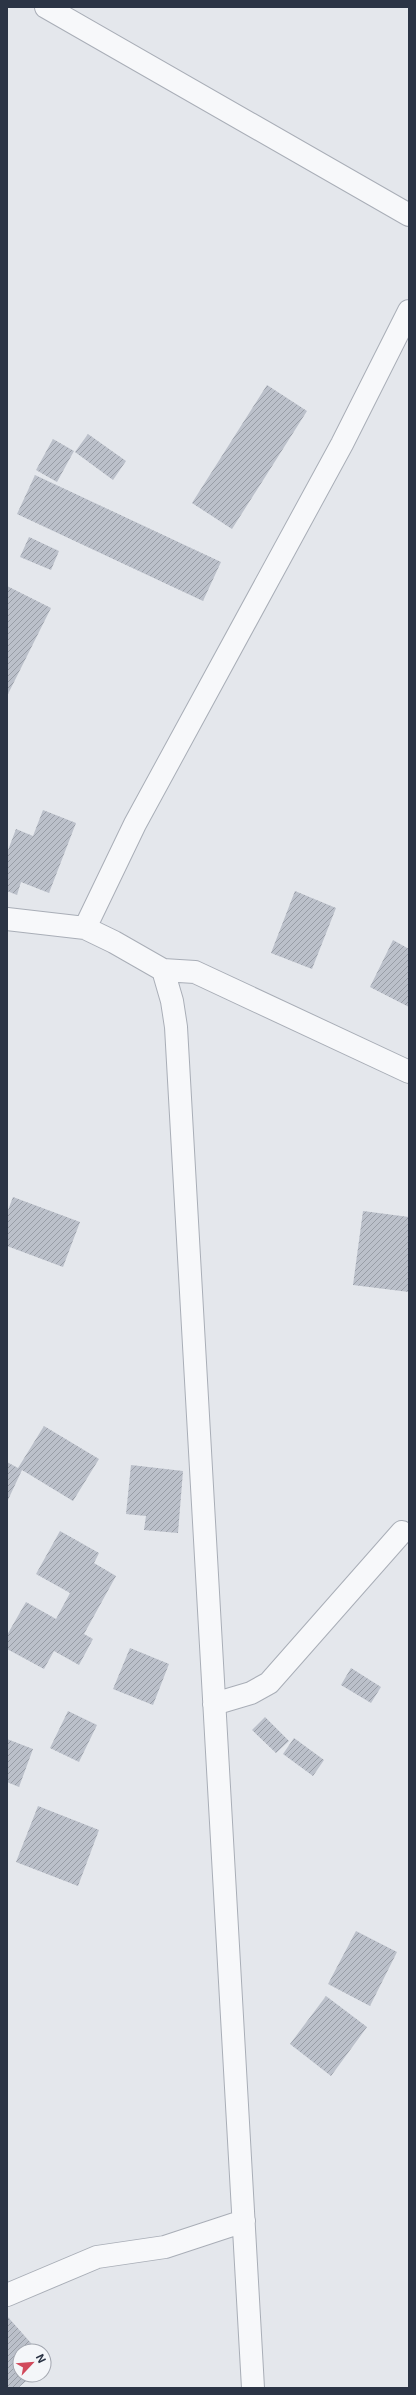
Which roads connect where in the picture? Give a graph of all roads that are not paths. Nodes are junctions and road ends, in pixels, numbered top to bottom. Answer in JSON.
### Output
{"nodes":[{"id":1,"x":46,"y":7,"type":"edge"},
{"id":2,"x":409,"y":215,"type":"edge"},
{"id":3,"x":409,"y":311,"type":"edge"},
{"id":4,"x":7,"y":919,"type":"edge"},
{"id":5,"x":84,"y":928,"type":"junction"},
{"id":6,"x":163,"y":970,"type":"junction"},
{"id":7,"x":409,"y":1072,"type":"edge"},
{"id":8,"x":402,"y":1532,"type":"dead end"},
{"id":9,"x":214,"y":1704,"type":"junction"},
{"id":10,"x":244,"y":2221,"type":"junction"},
{"id":11,"x":7,"y":2295,"type":"edge"},
{"id":12,"x":254,"y":2388,"type":"edge"}],
"edges":[{"from":1,"to":2,"type":"street"},
{"from":3,"to":5,"type":"street"},
{"from":4,"to":5,"type":"street"},
{"from":5,"to":6,"type":"street"},
{"from":6,"to":7,"type":"street"},
{"from":6,"to":9,"type":"street"},
{"from":8,"to":9,"type":"street"},
{"from":9,"to":10,"type":"street"},
{"from":10,"to":11,"type":"street"},
{"from":10,"to":12,"type":"street"}]}
